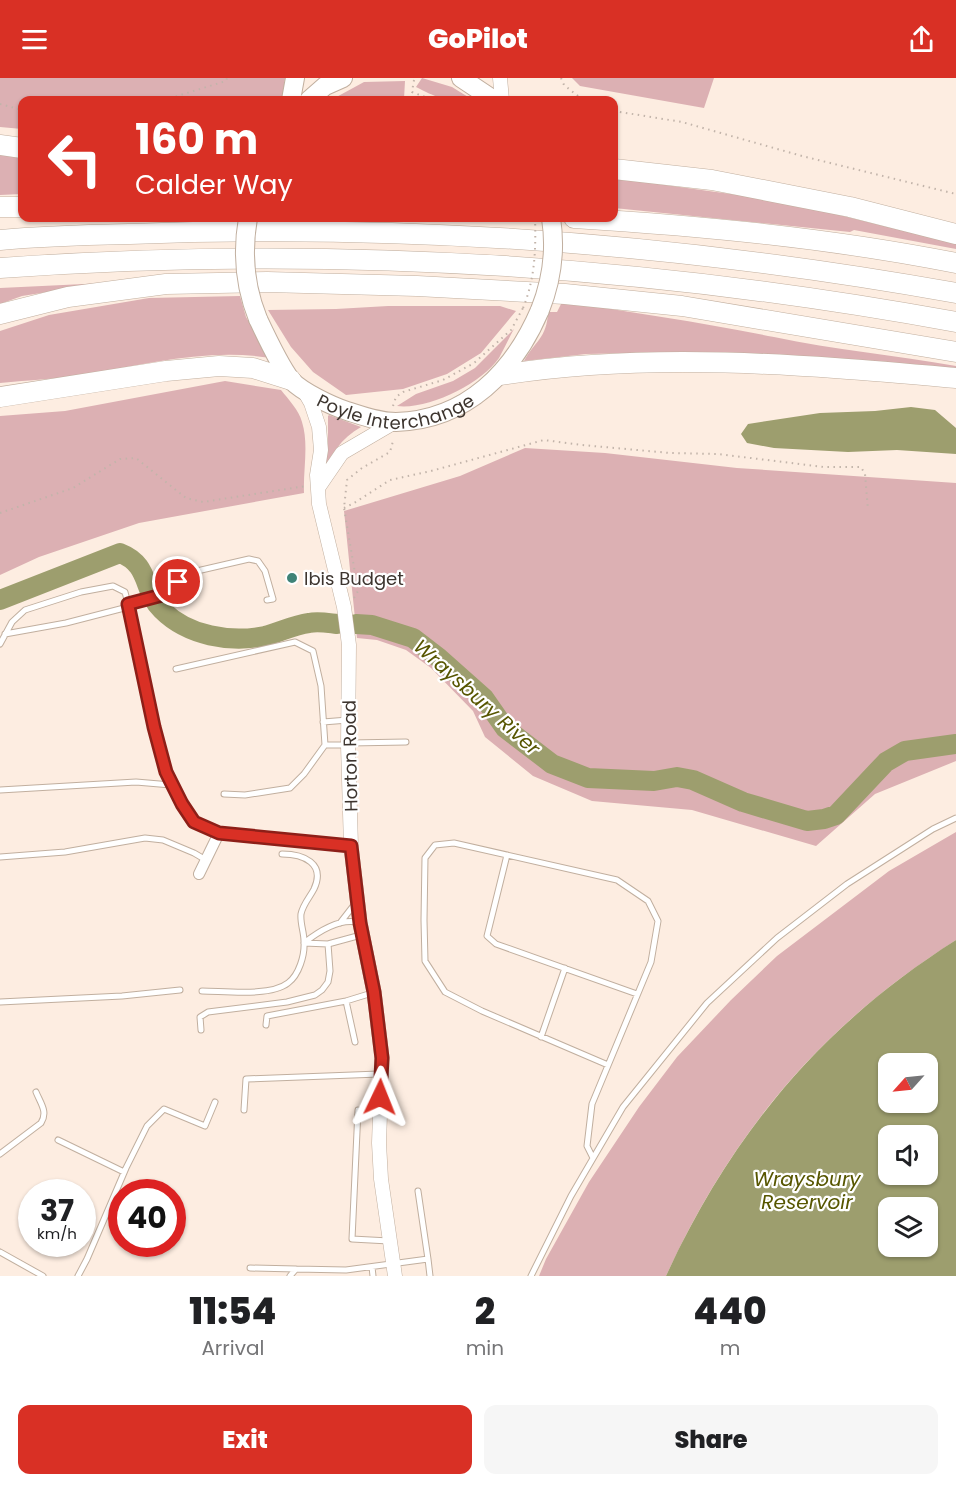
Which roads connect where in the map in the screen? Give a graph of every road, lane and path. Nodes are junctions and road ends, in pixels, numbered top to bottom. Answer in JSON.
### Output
{"nodes":[{"id":1,"x":227,"y":78,"type":"edge"},
{"id":2,"x":295,"y":78,"type":"edge"},
{"id":3,"x":343,"y":78,"type":"edge"},
{"id":4,"x":461,"y":78,"type":"edge"},
{"id":5,"x":500,"y":78,"type":"edge"},
{"id":6,"x":561,"y":78,"type":"edge"},
{"id":7,"x":414,"y":80,"type":"dead end"},
{"id":8,"x":177,"y":96,"type":"edge"},
{"id":9,"x":292,"y":96,"type":"edge"},
{"id":10,"x":313,"y":96,"type":"edge"},
{"id":11,"x":422,"y":96,"type":"edge"},
{"id":12,"x":488,"y":96,"type":"edge"},
{"id":13,"x":502,"y":96,"type":"edge"},
{"id":14,"x":578,"y":96,"type":"edge"},
{"id":15,"x":0,"y":104,"type":"edge"},
{"id":16,"x":18,"y":109,"type":"edge"},
{"id":17,"x":618,"y":112,"type":"edge"},
{"id":18,"x":0,"y":145,"type":"edge"},
{"id":19,"x":18,"y":147,"type":"edge"},
{"id":20,"x":618,"y":170,"type":"edge"},
{"id":21,"x":956,"y":194,"type":"edge"},
{"id":22,"x":0,"y":207,"type":"edge"},
{"id":23,"x":18,"y":207,"type":"edge"},
{"id":24,"x":248,"y":222,"type":"edge"},
{"id":25,"x":535,"y":222,"type":"edge"},
{"id":26,"x":552,"y":222,"type":"edge"},
{"id":27,"x":618,"y":222,"type":"edge"},
{"id":28,"x":956,"y":234,"type":"edge"},
{"id":29,"x":0,"y":240,"type":"edge"},
{"id":30,"x":956,"y":263,"type":"edge"},
{"id":31,"x":0,"y":268,"type":"edge"},
{"id":32,"x":956,"y":293,"type":"edge"},
{"id":33,"x":532,"y":309,"type":"junction"},
{"id":34,"x":0,"y":314,"type":"edge"},
{"id":35,"x":956,"y":322,"type":"edge"},
{"id":36,"x":956,"y":352,"type":"edge"},
{"id":37,"x":501,"y":375,"type":"junction"},
{"id":38,"x":956,"y":378,"type":"edge"},
{"id":39,"x":297,"y":384,"type":"junction"},
{"id":40,"x":0,"y":397,"type":"edge"},
{"id":41,"x":394,"y":414,"type":"junction"},
{"id":42,"x":393,"y":441,"type":"dead end"},
{"id":43,"x":318,"y":487,"type":"junction"},
{"id":44,"x":344,"y":508,"type":"junction"},
{"id":45,"x":868,"y":510,"type":"dead end"},
{"id":46,"x":0,"y":513,"type":"edge"},
{"id":47,"x":166,"y":594,"type":"junction"},
{"id":48,"x":186,"y":594,"type":"dead end"},
{"id":49,"x":267,"y":600,"type":"dead end"},
{"id":50,"x":128,"y":606,"type":"junction"},
{"id":51,"x":344,"y":607,"type":"junction"},
{"id":52,"x":5,"y":634,"type":"junction"},
{"id":53,"x":0,"y":644,"type":"edge"},
{"id":54,"x":176,"y":669,"type":"dead end"},
{"id":55,"x":348,"y":720,"type":"junction"},
{"id":56,"x":323,"y":722,"type":"junction"},
{"id":57,"x":406,"y":742,"type":"dead end"},
{"id":58,"x":348,"y":744,"type":"junction"},
{"id":59,"x":325,"y":745,"type":"junction"},
{"id":60,"x":172,"y":785,"type":"junction"},
{"id":61,"x":0,"y":790,"type":"edge"},
{"id":62,"x":224,"y":794,"type":"dead end"},
{"id":63,"x":956,"y":818,"type":"edge"},
{"id":64,"x":219,"y":833,"type":"junction"},
{"id":65,"x":351,"y":846,"type":"junction"},
{"id":66,"x":282,"y":854,"type":"dead end"},
{"id":67,"x":507,"y":855,"type":"junction"},
{"id":68,"x":0,"y":857,"type":"edge"},
{"id":69,"x":206,"y":860,"type":"junction"},
{"id":70,"x":199,"y":874,"type":"dead end"},
{"id":71,"x":357,"y":899,"type":"junction"},
{"id":72,"x":338,"y":924,"type":"junction"},
{"id":73,"x":362,"y":929,"type":"junction"},
{"id":74,"x":304,"y":943,"type":"junction"},
{"id":75,"x":328,"y":944,"type":"junction"},
{"id":76,"x":565,"y":968,"type":"junction"},
{"id":77,"x":180,"y":990,"type":"dead end"},
{"id":78,"x":202,"y":991,"type":"dead end"},
{"id":79,"x":374,"y":992,"type":"junction"},
{"id":80,"x":638,"y":994,"type":"junction"},
{"id":81,"x":346,"y":1001,"type":"junction"},
{"id":82,"x":0,"y":1002,"type":"edge"},
{"id":83,"x":266,"y":1025,"type":"dead end"},
{"id":84,"x":201,"y":1030,"type":"dead end"},
{"id":85,"x":541,"y":1036,"type":"junction"},
{"id":86,"x":355,"y":1042,"type":"dead end"},
{"id":87,"x":608,"y":1065,"type":"junction"},
{"id":88,"x":381,"y":1074,"type":"junction"},
{"id":89,"x":36,"y":1092,"type":"dead end"},
{"id":90,"x":215,"y":1102,"type":"dead end"},
{"id":91,"x":244,"y":1110,"type":"dead end"},
{"id":92,"x":358,"y":1110,"type":"dead end"},
{"id":93,"x":58,"y":1140,"type":"dead end"},
{"id":94,"x":0,"y":1154,"type":"edge"},
{"id":95,"x":592,"y":1158,"type":"junction"},
{"id":96,"x":124,"y":1172,"type":"junction"},
{"id":97,"x":418,"y":1191,"type":"dead end"},
{"id":98,"x":390,"y":1242,"type":"junction"},
{"id":99,"x":0,"y":1252,"type":"edge"},
{"id":100,"x":428,"y":1259,"type":"junction"},
{"id":101,"x":372,"y":1267,"type":"junction"},
{"id":102,"x":250,"y":1268,"type":"dead end"},
{"id":103,"x":296,"y":1269,"type":"junction"},
{"id":104,"x":394,"y":1270,"type":"edge"},
{"id":105,"x":313,"y":1273,"type":"edge"},
{"id":106,"x":43,"y":1276,"type":"edge"},
{"id":107,"x":78,"y":1276,"type":"edge"},
{"id":108,"x":290,"y":1276,"type":"edge"},
{"id":109,"x":373,"y":1276,"type":"edge"},
{"id":110,"x":430,"y":1276,"type":"edge"},
{"id":111,"x":531,"y":1276,"type":"edge"}],
"edges":[{"from":1,"to":8,"type":"path"},
{"from":2,"to":9,"type":"highway"},
{"from":3,"to":10,"type":"highway"},
{"from":4,"to":12,"type":"highway"},
{"from":5,"to":13,"type":"street"},
{"from":6,"to":14,"type":"path"},
{"from":7,"to":11,"type":"path"},
{"from":15,"to":16,"type":"path"},
{"from":17,"to":21,"type":"path"},
{"from":18,"to":19,"type":"highway"},
{"from":20,"to":28,"type":"highway"},
{"from":22,"to":23,"type":"highway"},
{"from":24,"to":39,"type":"highway","name":"Poyle Interchange","bridge":true},
{"from":25,"to":33,"type":"path","bridge":true},
{"from":26,"to":33,"type":"highway","name":"Poyle Interchange","bridge":true},
{"from":27,"to":30,"type":"highway"},
{"from":29,"to":32,"type":"highway"},
{"from":31,"to":35,"type":"highway"},
{"from":33,"to":37,"type":"highway","name":"Poyle Interchange"},
{"from":33,"to":41,"type":"path"},
{"from":34,"to":36,"type":"highway"},
{"from":37,"to":38,"type":"highway"},
{"from":37,"to":41,"type":"highway","name":"Poyle Interchange"},
{"from":39,"to":40,"type":"highway"},
{"from":39,"to":41,"type":"highway","name":"Poyle Interchange"},
{"from":39,"to":43,"type":"street","name":"Horton Road"},
{"from":41,"to":43,"type":"street"},
{"from":42,"to":44,"type":"path"},
{"from":43,"to":46,"type":"path"},
{"from":43,"to":51,"type":"street","name":"Horton Road"},
{"from":44,"to":45,"type":"path"},
{"from":44,"to":51,"type":"path"},
{"from":47,"to":48,"type":"lane"},
{"from":47,"to":49,"type":"lane"},
{"from":47,"to":50,"type":"lane"},
{"from":50,"to":52,"type":"lane"},
{"from":50,"to":52,"type":"lane"},
{"from":50,"to":60,"type":"street"},
{"from":51,"to":55,"type":"street","name":"Horton Road"},
{"from":52,"to":53,"type":"lane"},
{"from":54,"to":56,"type":"lane"},
{"from":55,"to":56,"type":"lane"},
{"from":55,"to":58,"type":"street","name":"Horton Road"},
{"from":56,"to":59,"type":"lane"},
{"from":57,"to":58,"type":"lane"},
{"from":58,"to":59,"type":"lane"},
{"from":58,"to":65,"type":"street","name":"Horton Road"},
{"from":59,"to":62,"type":"lane"},
{"from":60,"to":61,"type":"lane"},
{"from":60,"to":64,"type":"street"},
{"from":63,"to":95,"type":"lane"},
{"from":64,"to":65,"type":"street"},
{"from":64,"to":69,"type":"street"},
{"from":65,"to":71,"type":"street","name":"Horton Road"},
{"from":66,"to":74,"type":"lane"},
{"from":67,"to":76,"type":"lane"},
{"from":67,"to":80,"type":"lane"},
{"from":67,"to":85,"type":"lane"},
{"from":68,"to":69,"type":"lane"},
{"from":69,"to":70,"type":"street"},
{"from":71,"to":72,"type":"lane"},
{"from":71,"to":73,"type":"street","name":"Horton Road"},
{"from":72,"to":73,"type":"lane"},
{"from":72,"to":74,"type":"lane"},
{"from":73,"to":75,"type":"lane"},
{"from":73,"to":79,"type":"street","name":"Horton Road"},
{"from":74,"to":75,"type":"lane"},
{"from":74,"to":78,"type":"lane"},
{"from":75,"to":84,"type":"lane"},
{"from":76,"to":80,"type":"lane"},
{"from":76,"to":85,"type":"lane"},
{"from":77,"to":82,"type":"lane"},
{"from":79,"to":81,"type":"lane"},
{"from":79,"to":88,"type":"street","name":"Horton Road"},
{"from":80,"to":87,"type":"lane"},
{"from":81,"to":83,"type":"lane"},
{"from":81,"to":86,"type":"lane"},
{"from":85,"to":87,"type":"lane"},
{"from":87,"to":95,"type":"lane"},
{"from":88,"to":91,"type":"lane"},
{"from":88,"to":98,"type":"street","name":"Horton Road"},
{"from":89,"to":94,"type":"lane"},
{"from":90,"to":96,"type":"lane"},
{"from":92,"to":98,"type":"lane"},
{"from":93,"to":96,"type":"lane"},
{"from":95,"to":111,"type":"lane"},
{"from":96,"to":107,"type":"lane"},
{"from":97,"to":100,"type":"lane"},
{"from":98,"to":104,"type":"street","name":"Horton Road"},
{"from":99,"to":106,"type":"lane"},
{"from":100,"to":104,"type":"lane"},
{"from":100,"to":110,"type":"lane"},
{"from":101,"to":104,"type":"lane"},
{"from":101,"to":105,"type":"lane"},
{"from":101,"to":109,"type":"lane"},
{"from":102,"to":103,"type":"lane"},
{"from":103,"to":105,"type":"lane"},
{"from":103,"to":108,"type":"lane"}]}
